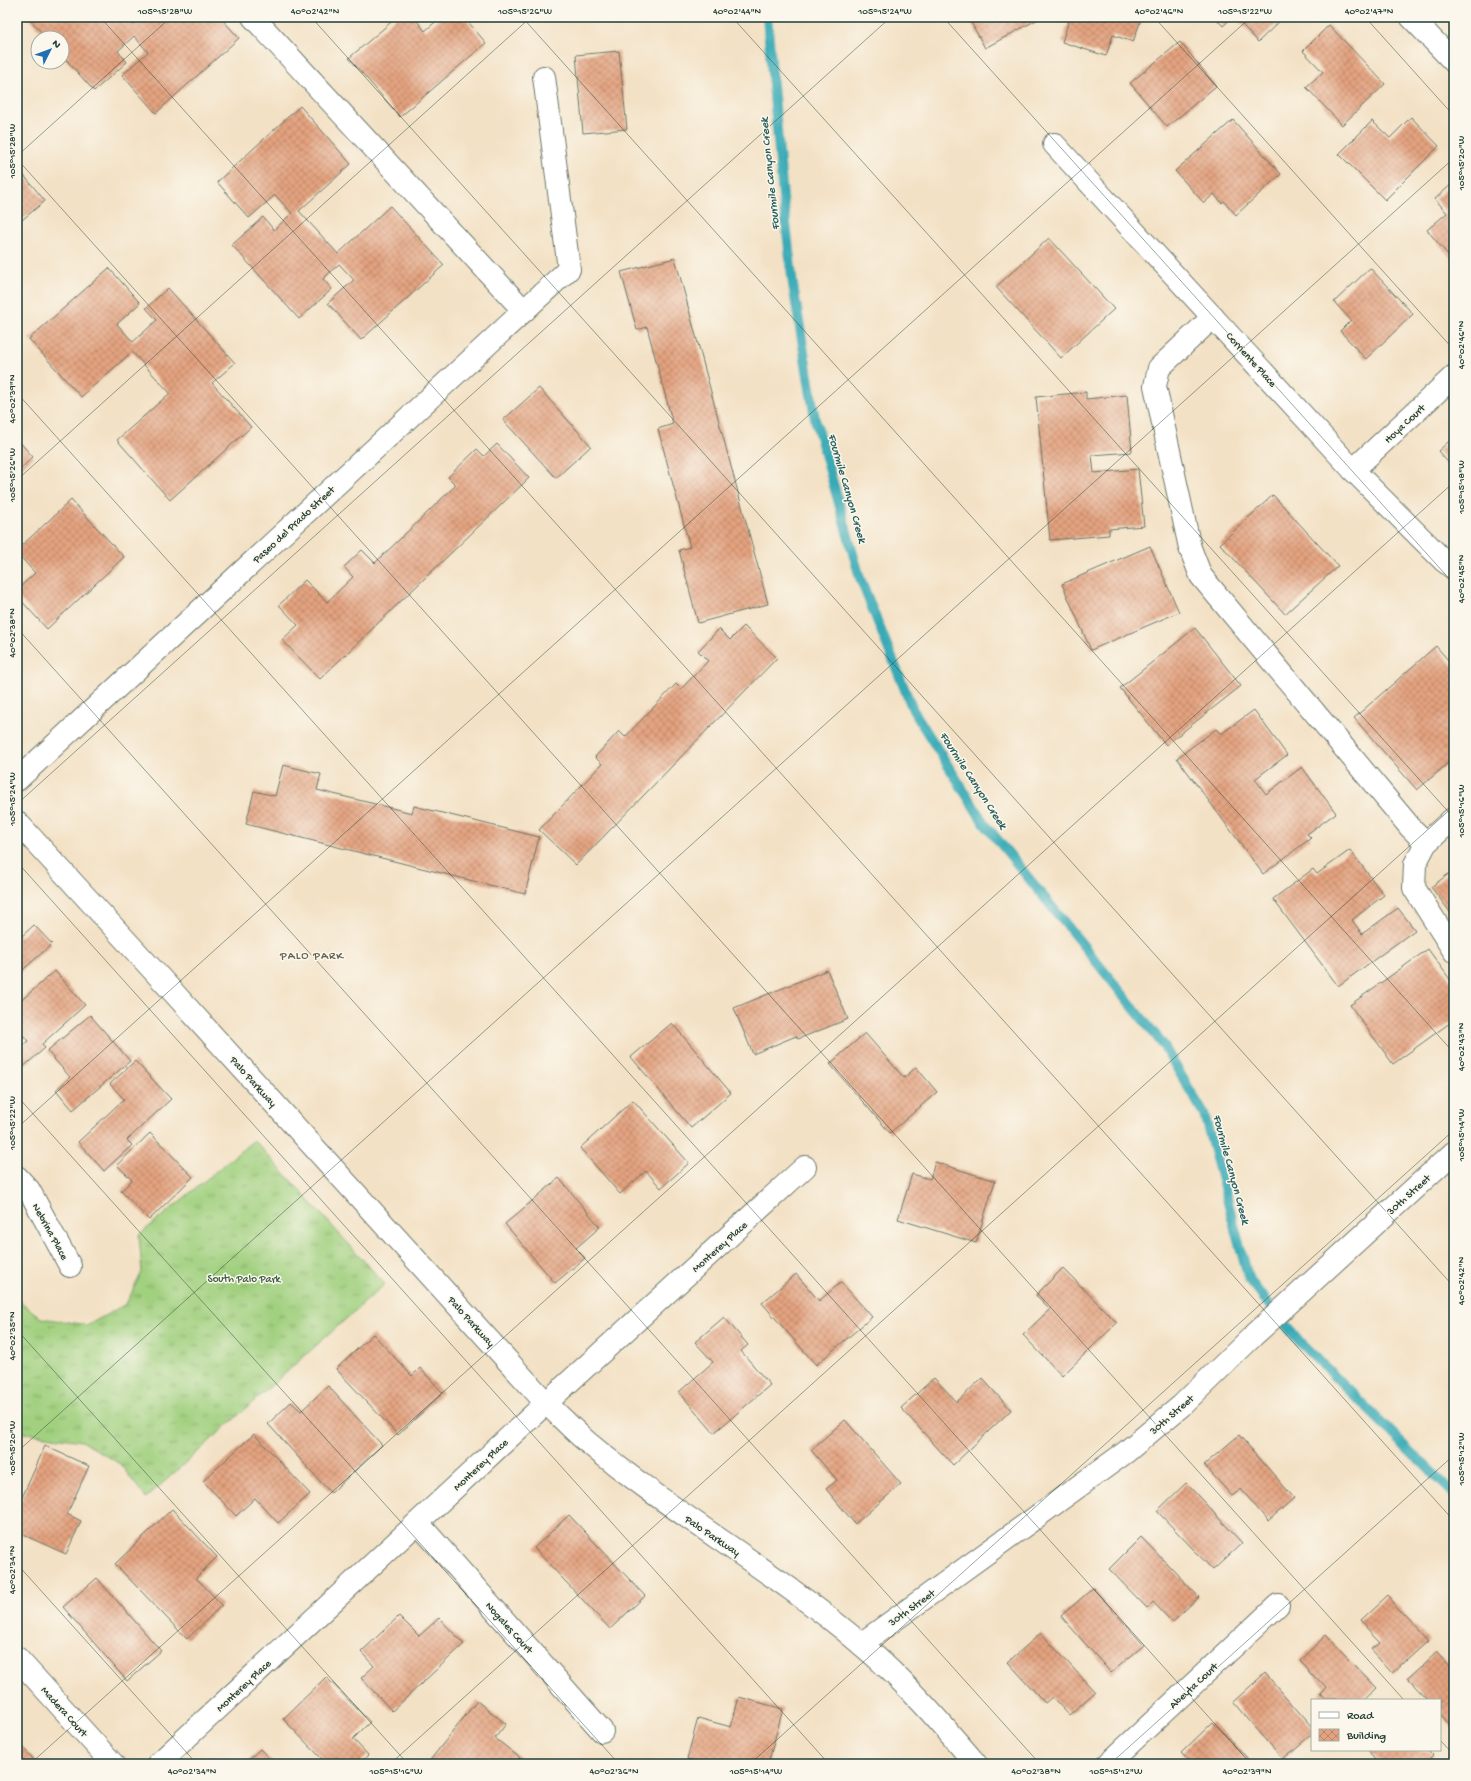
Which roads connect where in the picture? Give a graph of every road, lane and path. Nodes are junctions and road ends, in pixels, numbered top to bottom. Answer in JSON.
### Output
{"nodes":[{"id":1,"x":252,"y":17,"type":"edge"},
{"id":2,"x":1411,"y":17,"type":"edge"},
{"id":3,"x":1454,"y":62,"type":"edge"},
{"id":4,"x":544,"y":77,"type":"dead end"},
{"id":5,"x":1054,"y":144,"type":"dead end"},
{"id":6,"x":524,"y":311,"type":"junction"},
{"id":7,"x":1213,"y":317,"type":"junction"},
{"id":8,"x":1454,"y":376,"type":"edge"},
{"id":9,"x":1353,"y":470,"type":"junction"},
{"id":10,"x":1454,"y":569,"type":"edge"},
{"id":11,"x":17,"y":780,"type":"edge"},
{"id":12,"x":1454,"y":818,"type":"edge"},
{"id":13,"x":17,"y":822,"type":"edge"},
{"id":14,"x":1426,"y":843,"type":"junction"},
{"id":15,"x":1454,"y":951,"type":"edge"},
{"id":16,"x":1454,"y":1152,"type":"edge"},
{"id":17,"x":805,"y":1167,"type":"dead end"},
{"id":18,"x":17,"y":1176,"type":"edge"},
{"id":19,"x":70,"y":1266,"type":"dead end"},
{"id":20,"x":546,"y":1403,"type":"junction"},
{"id":21,"x":418,"y":1523,"type":"junction"},
{"id":22,"x":1278,"y":1605,"type":"dead end"},
{"id":23,"x":861,"y":1644,"type":"junction"},
{"id":24,"x":17,"y":1658,"type":"edge"},
{"id":25,"x":602,"y":1731,"type":"dead end"},
{"id":26,"x":113,"y":1764,"type":"edge"},
{"id":27,"x":158,"y":1764,"type":"edge"},
{"id":28,"x":976,"y":1764,"type":"edge"},
{"id":29,"x":1108,"y":1764,"type":"edge"}],
"edges":[{"from":1,"to":6,"type":"street"},
{"from":2,"to":3,"type":"street"},
{"from":4,"to":6,"type":"street","name":"Paseo del Prado Street"},
{"from":5,"to":7,"type":"street","name":"Corriente Place"},
{"from":6,"to":11,"type":"street","name":"Paseo del Prado Street"},
{"from":7,"to":9,"type":"street","name":"Corriente Place"},
{"from":7,"to":14,"type":"street"},
{"from":8,"to":9,"type":"street","name":"Hoya Court"},
{"from":9,"to":10,"type":"street","name":"Corriente Place"},
{"from":12,"to":14,"type":"street"},
{"from":13,"to":20,"type":"street","name":"Palo Parkway"},
{"from":14,"to":15,"type":"street"},
{"from":16,"to":23,"type":"street","name":"30th Street"},
{"from":17,"to":20,"type":"street","name":"Monterey Place"},
{"from":18,"to":19,"type":"street","name":"Nebrina Place"},
{"from":20,"to":21,"type":"street","name":"Monterey Place"},
{"from":20,"to":23,"type":"street","name":"Palo Parkway"},
{"from":21,"to":25,"type":"street","name":"Nogales Court"},
{"from":21,"to":27,"type":"street","name":"Monterey Place"},
{"from":22,"to":29,"type":"street","name":"Abeyta Court"},
{"from":23,"to":28,"type":"street","name":"Palo Parkway"},
{"from":24,"to":26,"type":"street","name":"Madera Court"}]}
